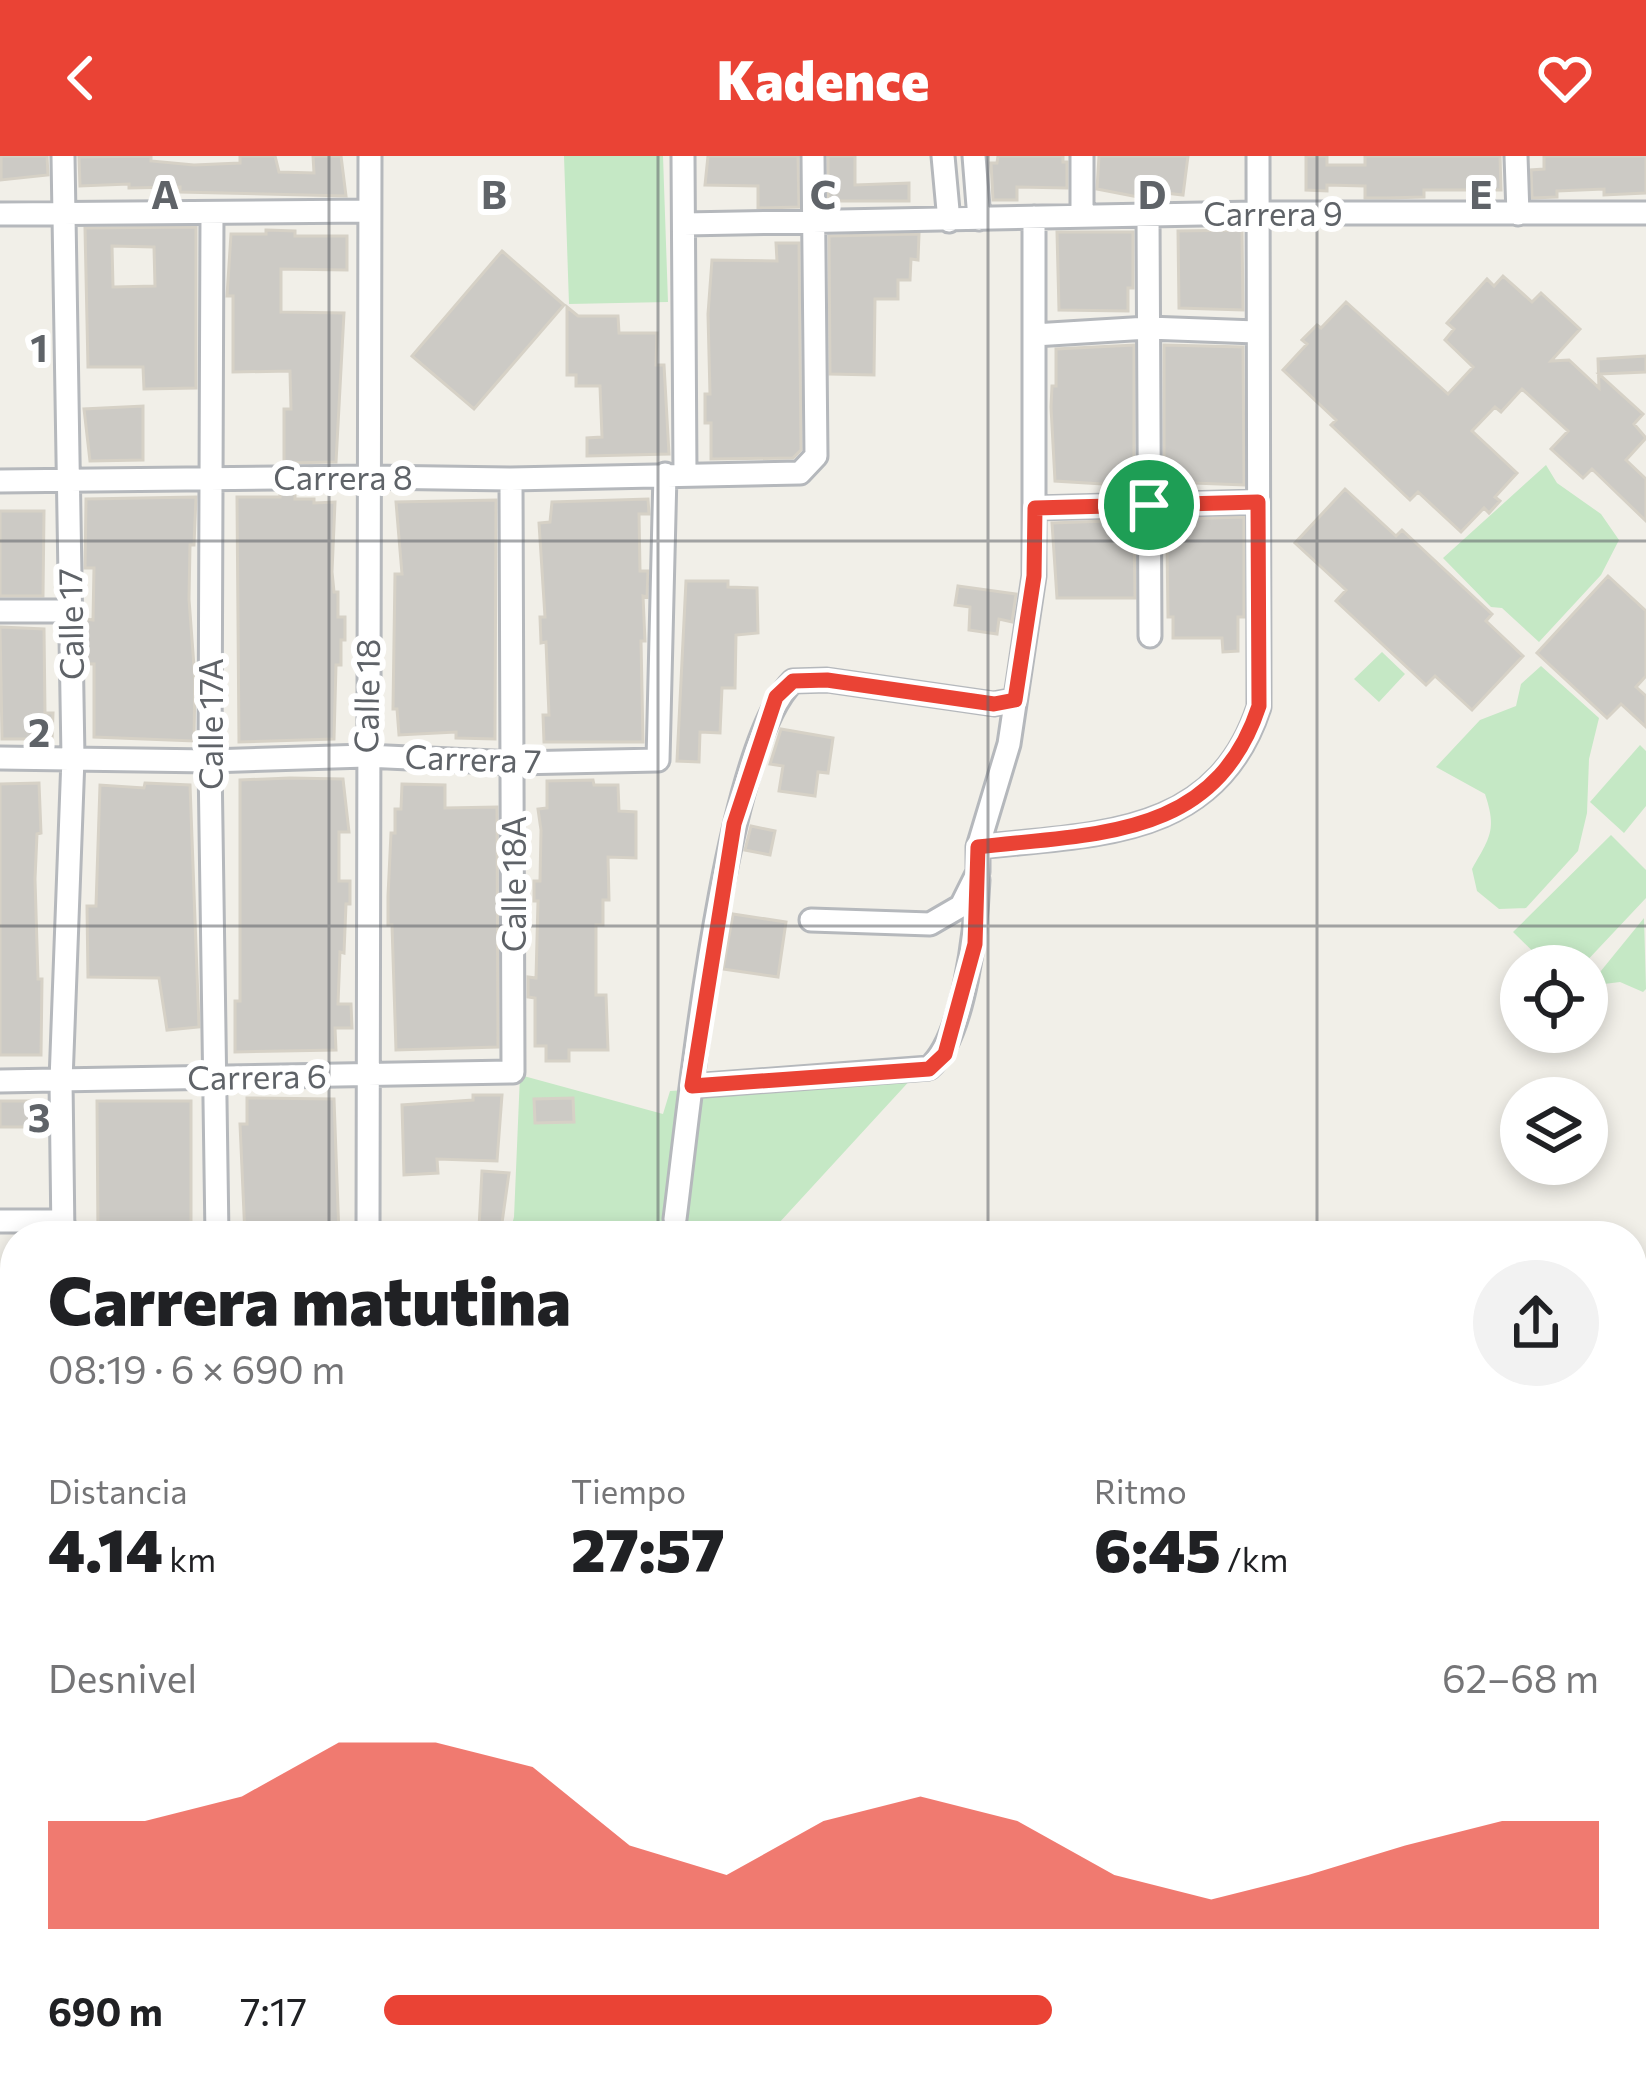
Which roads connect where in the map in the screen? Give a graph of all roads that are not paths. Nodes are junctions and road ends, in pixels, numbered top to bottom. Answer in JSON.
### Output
{"nodes":[{"id":1,"x":63,"y":156,"type":"edge"},
{"id":2,"x":370,"y":156,"type":"edge"},
{"id":3,"x":683,"y":156,"type":"edge"},
{"id":4,"x":813,"y":156,"type":"edge"},
{"id":5,"x":943,"y":156,"type":"edge"},
{"id":6,"x":974,"y":156,"type":"edge"},
{"id":7,"x":1082,"y":156,"type":"edge"},
{"id":8,"x":1258,"y":156,"type":"edge"},
{"id":9,"x":1516,"y":156,"type":"edge"},
{"id":10,"x":368,"y":212,"type":"junction"},
{"id":11,"x":212,"y":213,"type":"junction"},
{"id":12,"x":1255,"y":213,"type":"junction"},
{"id":13,"x":1646,"y":213,"type":"edge"},
{"id":14,"x":0,"y":214,"type":"edge"},
{"id":15,"x":63,"y":214,"type":"junction"},
{"id":16,"x":1148,"y":214,"type":"junction"},
{"id":17,"x":1518,"y":214,"type":"junction"},
{"id":18,"x":1082,"y":216,"type":"junction"},
{"id":19,"x":1034,"y":217,"type":"junction"},
{"id":20,"x":980,"y":219,"type":"junction"},
{"id":21,"x":949,"y":220,"type":"junction"},
{"id":22,"x":816,"y":223,"type":"junction"},
{"id":23,"x":684,"y":224,"type":"junction"},
{"id":24,"x":1148,"y":328,"type":"junction"},
{"id":25,"x":1256,"y":332,"type":"junction"},
{"id":26,"x":1034,"y":335,"type":"junction"},
{"id":27,"x":675,"y":474,"type":"junction"},
{"id":28,"x":370,"y":477,"type":"junction"},
{"id":29,"x":213,"y":479,"type":"junction"},
{"id":30,"x":511,"y":479,"type":"junction"},
{"id":31,"x":0,"y":481,"type":"edge"},
{"id":32,"x":69,"y":481,"type":"junction"},
{"id":33,"x":1258,"y":502,"type":"junction"},
{"id":34,"x":1149,"y":505,"type":"junction"},
{"id":35,"x":1035,"y":508,"type":"junction"},
{"id":36,"x":0,"y":611,"type":"edge"},
{"id":37,"x":71,"y":611,"type":"junction"},
{"id":38,"x":1150,"y":636,"type":"dead end"},
{"id":39,"x":1015,"y":700,"type":"junction"},
{"id":40,"x":366,"y":755,"type":"junction"},
{"id":41,"x":0,"y":758,"type":"edge"},
{"id":42,"x":73,"y":758,"type":"junction"},
{"id":43,"x":210,"y":761,"type":"junction"},
{"id":44,"x":515,"y":763,"type":"junction"},
{"id":45,"x":978,"y":847,"type":"junction"},
{"id":46,"x":978,"y":872,"type":"junction"},
{"id":47,"x":811,"y":920,"type":"dead end"},
{"id":48,"x":513,"y":1072,"type":"joint"},
{"id":49,"x":365,"y":1075,"type":"junction"},
{"id":50,"x":212,"y":1078,"type":"junction"},
{"id":51,"x":0,"y":1081,"type":"edge"},
{"id":52,"x":61,"y":1081,"type":"junction"},
{"id":53,"x":692,"y":1086,"type":"junction"},
{"id":54,"x":675,"y":1219,"type":"dead end"},
{"id":55,"x":63,"y":1221,"type":"edge"},
{"id":56,"x":217,"y":1221,"type":"edge"},
{"id":57,"x":368,"y":1221,"type":"edge"}],
"edges":[{"from":1,"to":15,"type":"street","name":"Calle 17"},
{"from":2,"to":10,"type":"street","name":"Calle 18"},
{"from":3,"to":23,"type":"street"},
{"from":4,"to":22,"type":"street"},
{"from":5,"to":21,"type":"street"},
{"from":6,"to":20,"type":"street"},
{"from":7,"to":18,"type":"street"},
{"from":8,"to":12,"type":"street"},
{"from":9,"to":17,"type":"street"},
{"from":10,"to":11,"type":"street"},
{"from":10,"to":28,"type":"street","name":"Calle 18"},
{"from":11,"to":15,"type":"street"},
{"from":11,"to":29,"type":"street","name":"Calle 17A"},
{"from":12,"to":16,"type":"street","name":"Carrera 9"},
{"from":12,"to":17,"type":"street","name":"Carrera 9"},
{"from":12,"to":25,"type":"street"},
{"from":13,"to":17,"type":"street","name":"Carrera 9"},
{"from":14,"to":15,"type":"street"},
{"from":15,"to":32,"type":"street","name":"Calle 17"},
{"from":16,"to":18,"type":"street","name":"Carrera 9"},
{"from":16,"to":24,"type":"street"},
{"from":18,"to":19,"type":"street","name":"Carrera 9"},
{"from":19,"to":20,"type":"street","name":"Carrera 9"},
{"from":19,"to":26,"type":"street"},
{"from":20,"to":21,"type":"street","name":"Carrera 9"},
{"from":21,"to":22,"type":"street","name":"Carrera 9"},
{"from":22,"to":23,"type":"street","name":"Carrera 9"},
{"from":22,"to":27,"type":"street","name":"Carrera 8"},
{"from":23,"to":27,"type":"street"},
{"from":24,"to":25,"type":"street"},
{"from":24,"to":26,"type":"street"},
{"from":24,"to":34,"type":"street"},
{"from":25,"to":33,"type":"street"},
{"from":26,"to":35,"type":"street"},
{"from":27,"to":30,"type":"street","name":"Carrera 8"},
{"from":27,"to":44,"type":"street","name":"Carrera 7"},
{"from":28,"to":29,"type":"street","name":"Carrera 8"},
{"from":28,"to":30,"type":"street","name":"Carrera 8"},
{"from":28,"to":40,"type":"street","name":"Calle 18"},
{"from":29,"to":32,"type":"street","name":"Carrera 8"},
{"from":29,"to":43,"type":"street","name":"Calle 17A"},
{"from":30,"to":44,"type":"street","name":"Calle 18A"},
{"from":31,"to":32,"type":"street","name":"Carrera 8"},
{"from":32,"to":37,"type":"street","name":"Calle 17"},
{"from":33,"to":34,"type":"street"},
{"from":33,"to":45,"type":"street"},
{"from":34,"to":35,"type":"street"},
{"from":34,"to":38,"type":"street"},
{"from":35,"to":39,"type":"street"},
{"from":36,"to":37,"type":"street"},
{"from":37,"to":42,"type":"street","name":"Calle 17"},
{"from":39,"to":45,"type":"street"},
{"from":39,"to":53,"type":"street"},
{"from":40,"to":43,"type":"street","name":"Carrera 7"},
{"from":40,"to":44,"type":"street","name":"Carrera 7"},
{"from":40,"to":49,"type":"street","name":"Calle 18"},
{"from":41,"to":42,"type":"street","name":"Carrera 7"},
{"from":42,"to":43,"type":"street","name":"Carrera 7"},
{"from":42,"to":52,"type":"street","name":"Calle 17"},
{"from":43,"to":50,"type":"street","name":"Calle 17A"},
{"from":44,"to":48,"type":"street","name":"Calle 18A"},
{"from":45,"to":46,"type":"street"},
{"from":46,"to":47,"type":"street"},
{"from":46,"to":53,"type":"street"},
{"from":48,"to":49,"type":"street","name":"Carrera 6"},
{"from":49,"to":50,"type":"street","name":"Carrera 6"},
{"from":49,"to":57,"type":"street","name":"Calle 18"},
{"from":50,"to":52,"type":"street","name":"Carrera 6"},
{"from":50,"to":56,"type":"street","name":"Calle 17A"},
{"from":51,"to":52,"type":"street","name":"Carrera 6"},
{"from":52,"to":55,"type":"street","name":"Calle 17"},
{"from":53,"to":54,"type":"street"}]}
